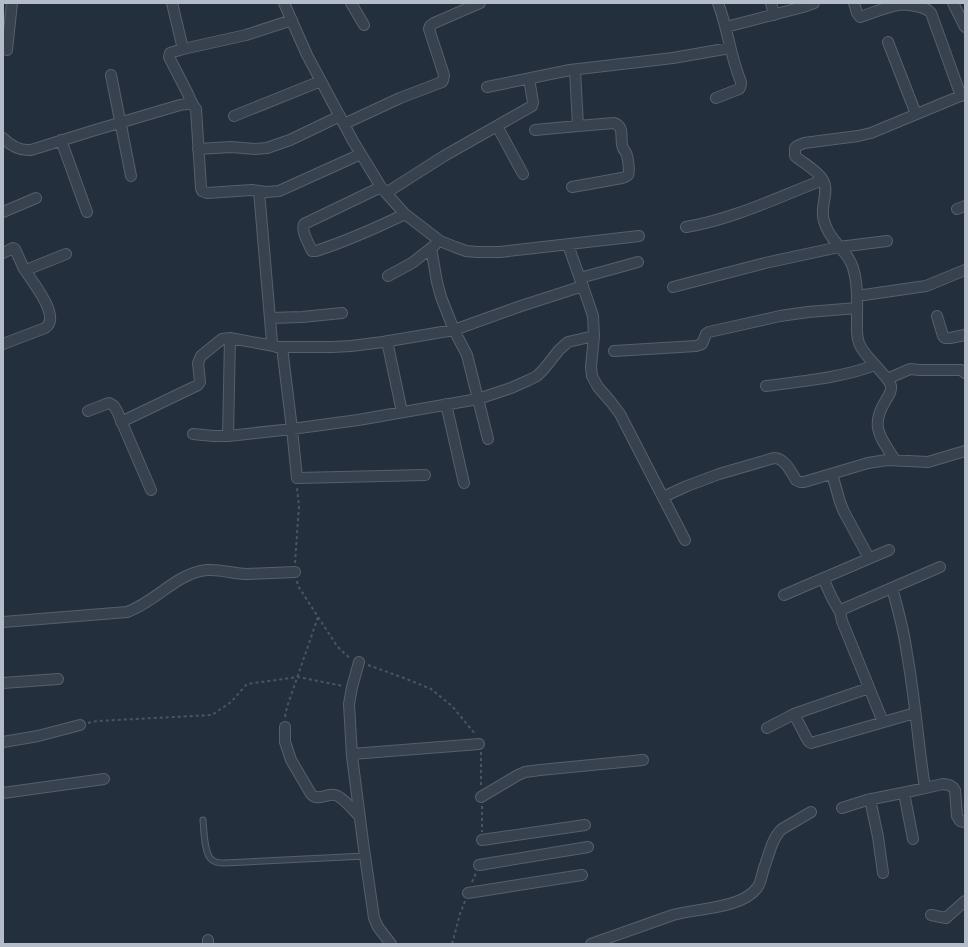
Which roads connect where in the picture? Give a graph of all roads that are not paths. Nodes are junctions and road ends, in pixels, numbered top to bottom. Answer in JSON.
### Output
{"nodes":[{"id":1,"x":12,"y":3,"type":"edge"},
{"id":2,"x":172,"y":3,"type":"edge"},
{"id":3,"x":284,"y":3,"type":"edge"},
{"id":4,"x":351,"y":3,"type":"edge"},
{"id":5,"x":480,"y":3,"type":"edge"},
{"id":6,"x":718,"y":3,"type":"edge"},
{"id":7,"x":771,"y":3,"type":"edge"},
{"id":8,"x":814,"y":3,"type":"edge"},
{"id":9,"x":854,"y":3,"type":"edge"},
{"id":10,"x":936,"y":3,"type":"edge"},
{"id":11,"x":953,"y":3,"type":"edge"},
{"id":12,"x":464,"y":6,"type":"edge"},
{"id":13,"x":924,"y":8,"type":"junction"},
{"id":14,"x":774,"y":15,"type":"junction"},
{"id":15,"x":292,"y":20,"type":"junction"},
{"id":16,"x":364,"y":25,"type":"dead end"},
{"id":17,"x":726,"y":27,"type":"junction"},
{"id":18,"x":965,"y":27,"type":"edge"},
{"id":19,"x":888,"y":42,"type":"dead end"},
{"id":20,"x":730,"y":48,"type":"junction"},
{"id":21,"x":183,"y":49,"type":"junction"},
{"id":22,"x":7,"y":50,"type":"dead end"},
{"id":23,"x":576,"y":70,"type":"junction"},
{"id":24,"x":111,"y":75,"type":"dead end"},
{"id":25,"x":528,"y":79,"type":"junction"},
{"id":26,"x":322,"y":81,"type":"junction"},
{"id":27,"x":487,"y":87,"type":"dead end"},
{"id":28,"x":963,"y":95,"type":"edge"},
{"id":29,"x":716,"y":98,"type":"dead end"},
{"id":30,"x":193,"y":105,"type":"junction"},
{"id":31,"x":916,"y":114,"type":"junction"},
{"id":32,"x":234,"y":116,"type":"dead end"},
{"id":33,"x":342,"y":120,"type":"junction"},
{"id":34,"x":120,"y":123,"type":"junction"},
{"id":35,"x":497,"y":126,"type":"junction"},
{"id":36,"x":578,"y":126,"type":"junction"},
{"id":37,"x":535,"y":130,"type":"dead end"},
{"id":38,"x":3,"y":138,"type":"edge"},
{"id":39,"x":61,"y":140,"type":"junction"},
{"id":40,"x":198,"y":149,"type":"junction"},
{"id":41,"x":361,"y":154,"type":"junction"},
{"id":42,"x":524,"y":174,"type":"dead end"},
{"id":43,"x":131,"y":176,"type":"dead end"},
{"id":44,"x":823,"y":180,"type":"junction"},
{"id":45,"x":572,"y":187,"type":"dead end"},
{"id":46,"x":384,"y":190,"type":"junction"},
{"id":47,"x":259,"y":191,"type":"junction"},
{"id":48,"x":36,"y":198,"type":"dead end"},
{"id":49,"x":3,"y":212,"type":"edge"},
{"id":50,"x":87,"y":212,"type":"dead end"},
{"id":51,"x":405,"y":214,"type":"junction"},
{"id":52,"x":686,"y":227,"type":"dead end"},
{"id":53,"x":639,"y":236,"type":"dead end"},
{"id":54,"x":440,"y":241,"type":"junction"},
{"id":55,"x":887,"y":241,"type":"dead end"},
{"id":56,"x":568,"y":245,"type":"junction"},
{"id":57,"x":839,"y":247,"type":"junction"},
{"id":58,"x":431,"y":248,"type":"junction"},
{"id":59,"x":3,"y":252,"type":"edge"},
{"id":60,"x":66,"y":254,"type":"dead end"},
{"id":61,"x":638,"y":262,"type":"dead end"},
{"id":62,"x":25,"y":270,"type":"junction"},
{"id":63,"x":965,"y":270,"type":"edge"},
{"id":64,"x":388,"y":276,"type":"dead end"},
{"id":65,"x":582,"y":282,"type":"junction"},
{"id":66,"x":673,"y":287,"type":"dead end"},
{"id":67,"x":857,"y":296,"type":"junction"},
{"id":68,"x":857,"y":308,"type":"junction"},
{"id":69,"x":342,"y":313,"type":"dead end"},
{"id":70,"x":938,"y":316,"type":"dead end"},
{"id":71,"x":270,"y":318,"type":"junction"},
{"id":72,"x":454,"y":330,"type":"junction"},
{"id":73,"x":965,"y":335,"type":"edge"},
{"id":74,"x":594,"y":336,"type":"junction"},
{"id":75,"x":230,"y":338,"type":"junction"},
{"id":76,"x":387,"y":341,"type":"junction"},
{"id":77,"x":3,"y":344,"type":"edge"},
{"id":78,"x":278,"y":346,"type":"junction"},
{"id":79,"x":614,"y":351,"type":"dead end"},
{"id":80,"x":875,"y":365,"type":"junction"},
{"id":81,"x":965,"y":373,"type":"edge"},
{"id":82,"x":887,"y":378,"type":"junction"},
{"id":83,"x":766,"y":386,"type":"dead end"},
{"id":84,"x":478,"y":399,"type":"junction"},
{"id":85,"x":446,"y":404,"type":"junction"},
{"id":86,"x":88,"y":411,"type":"dead end"},
{"id":87,"x":402,"y":412,"type":"junction"},
{"id":88,"x":121,"y":422,"type":"junction"},
{"id":89,"x":292,"y":429,"type":"junction"},
{"id":90,"x":193,"y":434,"type":"dead end"},
{"id":91,"x":228,"y":436,"type":"junction"},
{"id":92,"x":488,"y":439,"type":"dead end"},
{"id":93,"x":965,"y":451,"type":"edge"},
{"id":94,"x":896,"y":460,"type":"junction"},
{"id":95,"x":832,"y":474,"type":"junction"},
{"id":96,"x":426,"y":475,"type":"dead end"},
{"id":97,"x":464,"y":483,"type":"dead end"},
{"id":98,"x":151,"y":490,"type":"dead end"},
{"id":99,"x":663,"y":497,"type":"junction"},
{"id":100,"x":685,"y":540,"type":"dead end"},
{"id":101,"x":889,"y":550,"type":"dead end"},
{"id":102,"x":868,"y":558,"type":"junction"},
{"id":103,"x":940,"y":567,"type":"dead end"},
{"id":104,"x":295,"y":572,"type":"road end"},
{"id":105,"x":823,"y":578,"type":"junction"},
{"id":106,"x":892,"y":588,"type":"junction"},
{"id":107,"x":784,"y":595,"type":"dead end"},
{"id":108,"x":840,"y":612,"type":"junction"},
{"id":109,"x":3,"y":622,"type":"edge"},
{"id":110,"x":359,"y":662,"type":"road end"},
{"id":111,"x":58,"y":678,"type":"dead end"},
{"id":112,"x":3,"y":683,"type":"edge"},
{"id":113,"x":869,"y":688,"type":"junction"},
{"id":114,"x":915,"y":713,"type":"junction"},
{"id":115,"x":794,"y":714,"type":"junction"},
{"id":116,"x":883,"y":722,"type":"junction"},
{"id":117,"x":80,"y":725,"type":"road end"},
{"id":118,"x":285,"y":727,"type":"road end"},
{"id":119,"x":767,"y":728,"type":"dead end"},
{"id":120,"x":3,"y":742,"type":"edge"},
{"id":121,"x":479,"y":744,"type":"road end"},
{"id":122,"x":352,"y":754,"type":"junction"},
{"id":123,"x":643,"y":760,"type":"dead end"},
{"id":124,"x":104,"y":779,"type":"dead end"},
{"id":125,"x":925,"y":788,"type":"junction"},
{"id":126,"x":3,"y":793,"type":"edge"},
{"id":127,"x":904,"y":793,"type":"junction"},
{"id":128,"x":481,"y":797,"type":"road end"},
{"id":129,"x":870,"y":799,"type":"junction"},
{"id":130,"x":842,"y":808,"type":"dead end"},
{"id":131,"x":811,"y":812,"type":"dead end"},
{"id":132,"x":360,"y":817,"type":"junction"},
{"id":133,"x":203,"y":820,"type":"dead end"},
{"id":134,"x":965,"y":822,"type":"edge"},
{"id":135,"x":585,"y":825,"type":"dead end"},
{"id":136,"x":913,"y":839,"type":"dead end"},
{"id":137,"x":482,"y":840,"type":"road end"},
{"id":138,"x":588,"y":847,"type":"dead end"},
{"id":139,"x":365,"y":856,"type":"junction"},
{"id":140,"x":479,"y":864,"type":"road end"},
{"id":141,"x":883,"y":873,"type":"dead end"},
{"id":142,"x":582,"y":875,"type":"dead end"},
{"id":143,"x":468,"y":894,"type":"road end"},
{"id":144,"x":965,"y":901,"type":"edge"},
{"id":145,"x":931,"y":915,"type":"dead end"},
{"id":146,"x":391,"y":944,"type":"edge"},
{"id":147,"x":591,"y":944,"type":"edge"}],
"edges":[{"from":1,"to":22,"type":"street"},
{"from":2,"to":21,"type":"street"},
{"from":3,"to":15,"type":"street"},
{"from":4,"to":16,"type":"street"},
{"from":5,"to":12,"type":"street"},
{"from":6,"to":17,"type":"street"},
{"from":7,"to":14,"type":"street"},
{"from":8,"to":14,"type":"street"},
{"from":9,"to":13,"type":"street"},
{"from":10,"to":13,"type":"street"},
{"from":11,"to":18,"type":"street"},
{"from":12,"to":33,"type":"street"},
{"from":13,"to":28,"type":"street"},
{"from":14,"to":17,"type":"street"},
{"from":15,"to":21,"type":"street"},
{"from":15,"to":26,"type":"street"},
{"from":17,"to":20,"type":"street"},
{"from":19,"to":31,"type":"street"},
{"from":20,"to":23,"type":"street"},
{"from":20,"to":29,"type":"street"},
{"from":21,"to":30,"type":"street"},
{"from":23,"to":25,"type":"street"},
{"from":23,"to":36,"type":"street"},
{"from":24,"to":34,"type":"street"},
{"from":25,"to":27,"type":"street"},
{"from":25,"to":35,"type":"street"},
{"from":26,"to":32,"type":"street"},
{"from":26,"to":33,"type":"street"},
{"from":28,"to":31,"type":"street"},
{"from":30,"to":34,"type":"street"},
{"from":30,"to":40,"type":"street"},
{"from":31,"to":44,"type":"street"},
{"from":33,"to":40,"type":"street"},
{"from":33,"to":41,"type":"street"},
{"from":34,"to":39,"type":"street"},
{"from":34,"to":43,"type":"street"},
{"from":35,"to":42,"type":"street"},
{"from":35,"to":46,"type":"street"},
{"from":36,"to":37,"type":"street"},
{"from":36,"to":45,"type":"street"},
{"from":38,"to":39,"type":"street"},
{"from":39,"to":50,"type":"street"},
{"from":40,"to":47,"type":"street"},
{"from":41,"to":46,"type":"street"},
{"from":41,"to":47,"type":"street"},
{"from":44,"to":52,"type":"street"},
{"from":44,"to":57,"type":"street"},
{"from":46,"to":51,"type":"street"},
{"from":46,"to":51,"type":"street"},
{"from":47,"to":71,"type":"street"},
{"from":48,"to":49,"type":"street"},
{"from":51,"to":54,"type":"street"},
{"from":53,"to":56,"type":"street"},
{"from":54,"to":56,"type":"street"},
{"from":54,"to":58,"type":"street"},
{"from":55,"to":57,"type":"street"},
{"from":56,"to":65,"type":"street"},
{"from":57,"to":66,"type":"street"},
{"from":57,"to":67,"type":"street"},
{"from":58,"to":64,"type":"street"},
{"from":58,"to":72,"type":"street"},
{"from":59,"to":62,"type":"street"},
{"from":60,"to":62,"type":"street"},
{"from":61,"to":65,"type":"street"},
{"from":62,"to":77,"type":"street"},
{"from":63,"to":67,"type":"street"},
{"from":65,"to":72,"type":"street"},
{"from":65,"to":74,"type":"street"},
{"from":67,"to":68,"type":"street"},
{"from":68,"to":79,"type":"street"},
{"from":68,"to":80,"type":"street"},
{"from":69,"to":71,"type":"street"},
{"from":70,"to":73,"type":"street"},
{"from":71,"to":78,"type":"street"},
{"from":72,"to":76,"type":"street"},
{"from":72,"to":84,"type":"street"},
{"from":74,"to":84,"type":"street"},
{"from":74,"to":99,"type":"street"},
{"from":75,"to":78,"type":"street"},
{"from":75,"to":88,"type":"street"},
{"from":75,"to":91,"type":"street"},
{"from":76,"to":78,"type":"street"},
{"from":76,"to":87,"type":"street"},
{"from":78,"to":89,"type":"street"},
{"from":80,"to":82,"type":"street"},
{"from":80,"to":83,"type":"street"},
{"from":81,"to":82,"type":"street"},
{"from":82,"to":94,"type":"street"},
{"from":84,"to":85,"type":"street"},
{"from":84,"to":92,"type":"street"},
{"from":85,"to":87,"type":"street"},
{"from":85,"to":97,"type":"street"},
{"from":86,"to":88,"type":"street"},
{"from":87,"to":89,"type":"street"},
{"from":88,"to":98,"type":"street"},
{"from":89,"to":91,"type":"street"},
{"from":89,"to":96,"type":"street"},
{"from":90,"to":91,"type":"street"},
{"from":93,"to":94,"type":"street"},
{"from":94,"to":95,"type":"street"},
{"from":95,"to":99,"type":"street"},
{"from":95,"to":102,"type":"street"},
{"from":99,"to":100,"type":"street"},
{"from":101,"to":102,"type":"street"},
{"from":102,"to":105,"type":"street"},
{"from":103,"to":106,"type":"street"},
{"from":104,"to":109,"type":"street"},
{"from":105,"to":107,"type":"street"},
{"from":105,"to":108,"type":"street"},
{"from":106,"to":108,"type":"street"},
{"from":106,"to":114,"type":"street"},
{"from":108,"to":113,"type":"street"},
{"from":110,"to":122,"type":"street"},
{"from":111,"to":112,"type":"street"},
{"from":113,"to":115,"type":"street"},
{"from":113,"to":116,"type":"street"},
{"from":114,"to":116,"type":"street"},
{"from":114,"to":125,"type":"street"},
{"from":115,"to":116,"type":"street"},
{"from":115,"to":119,"type":"street"},
{"from":117,"to":120,"type":"street"},
{"from":118,"to":132,"type":"street"},
{"from":121,"to":122,"type":"street"},
{"from":122,"to":132,"type":"street"},
{"from":123,"to":128,"type":"street"},
{"from":124,"to":126,"type":"street"},
{"from":125,"to":127,"type":"street"},
{"from":125,"to":134,"type":"street"},
{"from":127,"to":129,"type":"street"},
{"from":127,"to":136,"type":"street"},
{"from":129,"to":130,"type":"street"},
{"from":129,"to":141,"type":"street"},
{"from":131,"to":147,"type":"street"},
{"from":132,"to":139,"type":"street"},
{"from":133,"to":139,"type":"lane"},
{"from":135,"to":137,"type":"street"},
{"from":138,"to":140,"type":"street"},
{"from":139,"to":146,"type":"street"},
{"from":142,"to":143,"type":"street"},
{"from":144,"to":145,"type":"street"}]}
